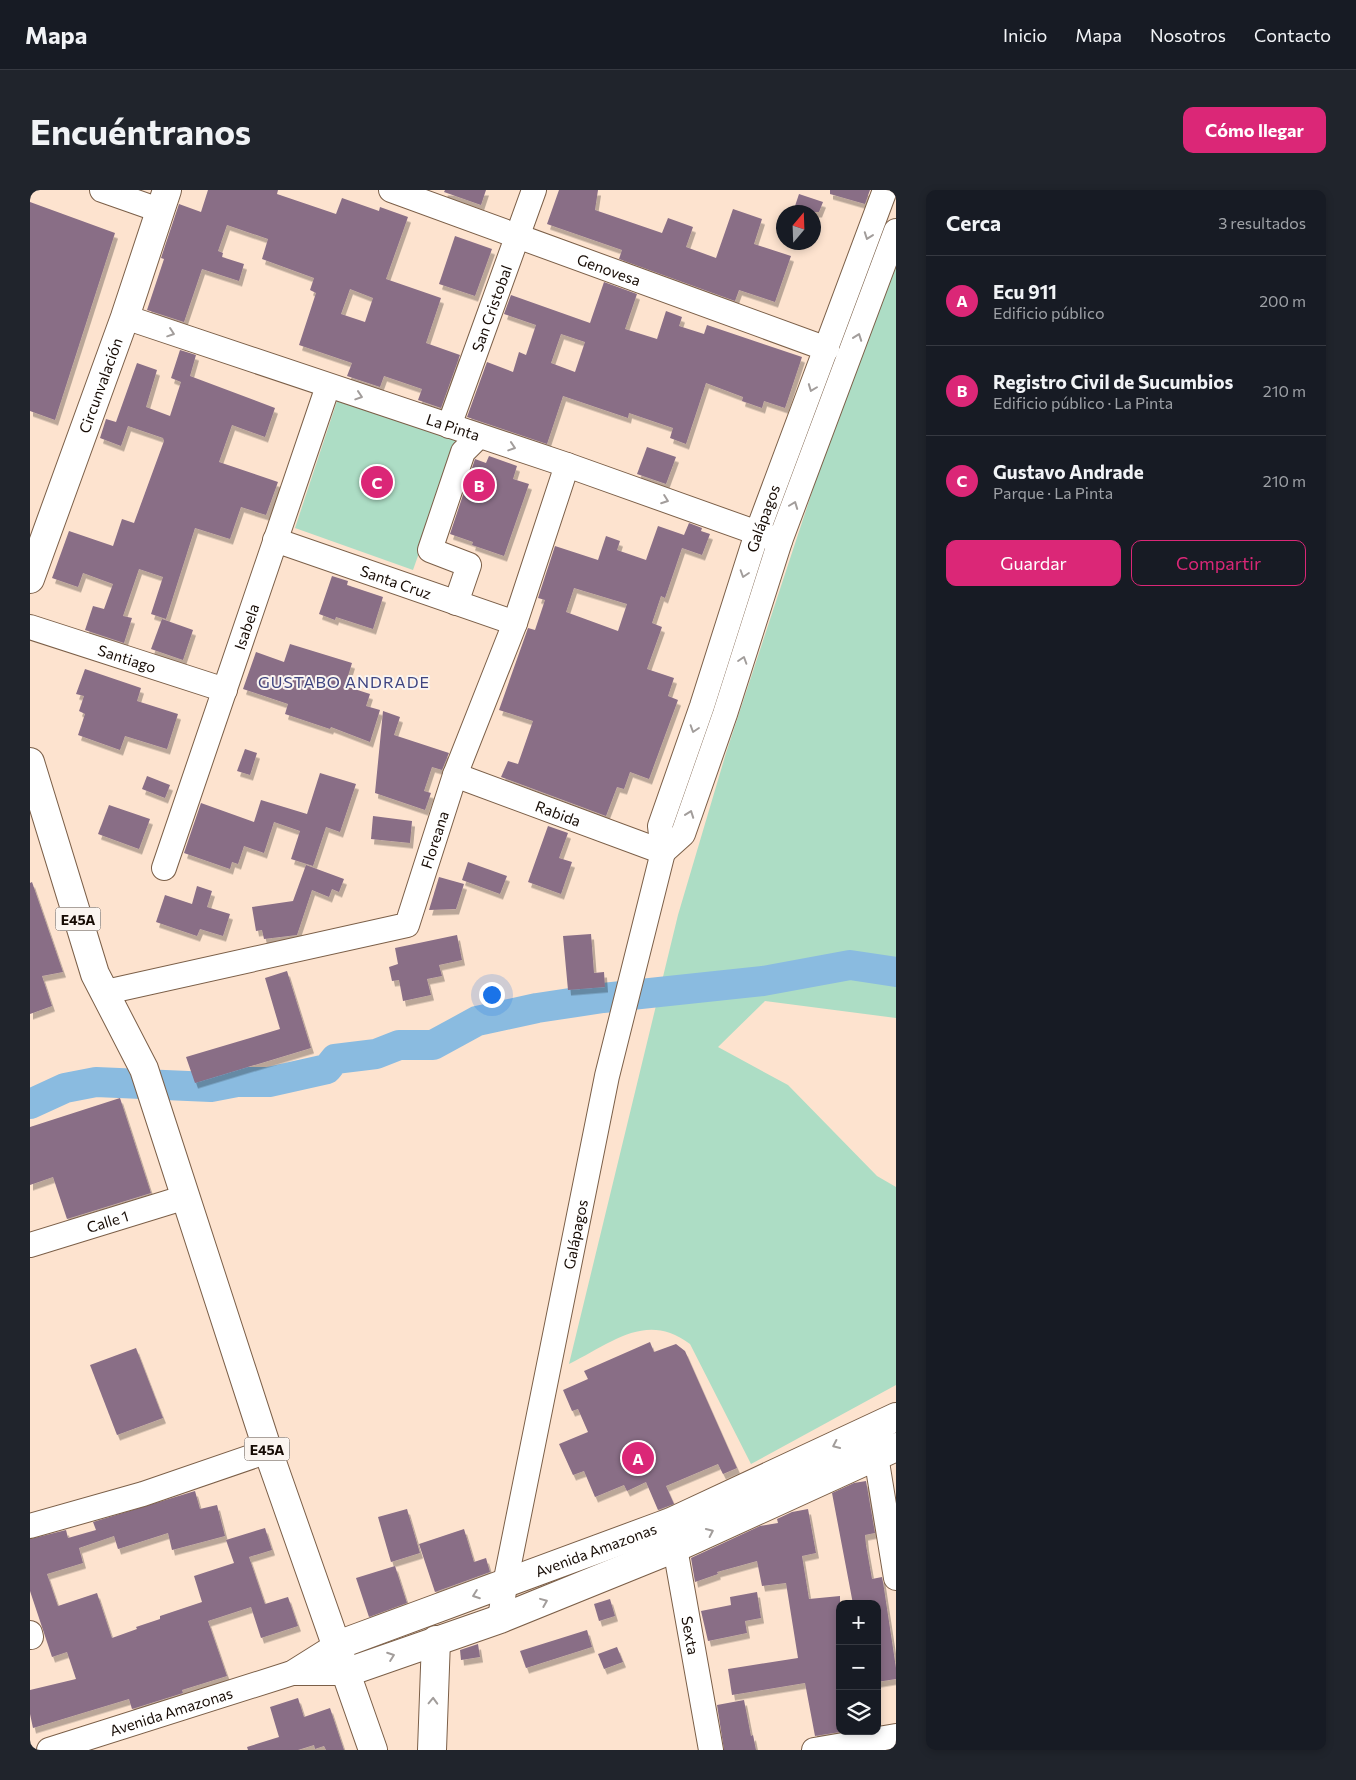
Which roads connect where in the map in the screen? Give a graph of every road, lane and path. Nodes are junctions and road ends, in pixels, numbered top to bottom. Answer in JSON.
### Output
{"nodes":[{"id":1,"x":102,"y":190,"type":"edge"},
{"id":2,"x":391,"y":190,"type":"edge"},
{"id":3,"x":534,"y":190,"type":"edge"},
{"id":4,"x":884,"y":190,"type":"edge"},
{"id":5,"x":163,"y":200,"type":"edge"},
{"id":6,"x":896,"y":231,"type":"edge"},
{"id":7,"x":517,"y":236,"type":"junction"},
{"id":8,"x":125,"y":318,"type":"junction"},
{"id":9,"x":827,"y":349,"type":"junction"},
{"id":10,"x":328,"y":386,"type":"junction"},
{"id":11,"x":449,"y":426,"type":"junction"},
{"id":12,"x":479,"y":436,"type":"junction"},
{"id":13,"x":567,"y":465,"type":"junction"},
{"id":14,"x":757,"y":533,"type":"junction"},
{"id":15,"x":275,"y":540,"type":"junction"},
{"id":16,"x":780,"y":541,"type":"junction"},
{"id":17,"x":30,"y":579,"type":"edge"},
{"id":18,"x":456,"y":603,"type":"junction"},
{"id":19,"x":515,"y":623,"type":"junction"},
{"id":20,"x":30,"y":627,"type":"edge"},
{"id":21,"x":225,"y":690,"type":"junction"},
{"id":22,"x":30,"y":762,"type":"edge"},
{"id":23,"x":455,"y":775,"type":"junction"},
{"id":24,"x":662,"y":852,"type":"junction"},
{"id":25,"x":164,"y":868,"type":"dead end"},
{"id":26,"x":106,"y":992,"type":"junction"},
{"id":27,"x":186,"y":1197,"type":"junction"},
{"id":28,"x":30,"y":1245,"type":"edge"},
{"id":29,"x":896,"y":1418,"type":"edge"},
{"id":30,"x":879,"y":1445,"type":"edge"},
{"id":31,"x":268,"y":1451,"type":"junction"},
{"id":32,"x":30,"y":1526,"type":"edge"},
{"id":33,"x":673,"y":1535,"type":"junction"},
{"id":34,"x":896,"y":1578,"type":"edge"},
{"id":35,"x":504,"y":1584,"type":"junction"},
{"id":36,"x":500,"y":1619,"type":"junction"},
{"id":37,"x":436,"y":1640,"type":"junction"},
{"id":38,"x":335,"y":1646,"type":"junction"},
{"id":39,"x":345,"y":1672,"type":"junction"},
{"id":40,"x":292,"y":1673,"type":"junction"},
{"id":41,"x":896,"y":1736,"type":"edge"},
{"id":42,"x":49,"y":1750,"type":"edge"},
{"id":43,"x":373,"y":1750,"type":"edge"},
{"id":44,"x":432,"y":1750,"type":"edge"},
{"id":45,"x":711,"y":1750,"type":"edge"},
{"id":46,"x":814,"y":1750,"type":"edge"}],
"edges":[{"from":1,"to":5,"type":"street"},
{"from":2,"to":7,"type":"street","name":"Genovesa"},
{"from":3,"to":7,"type":"street","name":"San Cristobal"},
{"from":4,"to":9,"type":"street","name":"Galápagos","one_way":true},
{"from":5,"to":8,"type":"main road","name":"Circunvalación"},
{"from":16,"to":6,"type":"street","name":"Galápagos","one_way":true},
{"from":7,"to":9,"type":"street","name":"Genovesa"},
{"from":7,"to":11,"type":"street","name":"San Cristobal"},
{"from":8,"to":10,"type":"street","name":"La Pinta","one_way":true},
{"from":8,"to":17,"type":"main road","name":"Circunvalación"},
{"from":9,"to":14,"type":"street","name":"Galápagos","one_way":true},
{"from":10,"to":11,"type":"street","name":"La Pinta","one_way":true},
{"from":10,"to":15,"type":"street","name":"Isabela"},
{"from":11,"to":12,"type":"street","name":"La Pinta"},
{"from":12,"to":13,"type":"street","name":"La Pinta","one_way":true},
{"from":12,"to":18,"type":"street"},
{"from":13,"to":14,"type":"street","name":"La Pinta","one_way":true},
{"from":13,"to":19,"type":"street","name":"Floreana"},
{"from":14,"to":16,"type":"street","name":"La Pinta"},
{"from":14,"to":24,"type":"street","name":"Galápagos","one_way":true},
{"from":15,"to":18,"type":"street","name":"Santa Cruz"},
{"from":15,"to":21,"type":"street","name":"Isabela"},
{"from":24,"to":16,"type":"street","name":"Galápagos","one_way":true},
{"from":18,"to":19,"type":"street","name":"Santa Cruz"},
{"from":19,"to":23,"type":"street","name":"Floreana"},
{"from":20,"to":21,"type":"street","name":"Santiago"},
{"from":21,"to":25,"type":"street","name":"Isabela"},
{"from":22,"to":26,"type":"main road","number":"E45A"},
{"from":23,"to":24,"type":"street","name":"Rabida"},
{"from":23,"to":26,"type":"street","name":"Floreana"},
{"from":24,"to":35,"type":"street","name":"Galápagos"},
{"from":26,"to":27,"type":"main road","number":"E45A"},
{"from":27,"to":28,"type":"street","name":"Calle 1"},
{"from":27,"to":31,"type":"main road","number":"E45A"},
{"from":29,"to":30,"type":"main road","name":"Avenida Amazonas"},
{"from":30,"to":33,"type":"main road","name":"Avenida Amazonas"},
{"from":30,"to":34,"type":"street"},
{"from":31,"to":32,"type":"street"},
{"from":31,"to":38,"type":"main road","number":"E45A"},
{"from":33,"to":35,"type":"main road","name":"Avenida Amazonas"},
{"from":36,"to":33,"type":"main road","name":"Avenida Amazonas","one_way":true},
{"from":33,"to":45,"type":"street","name":"Sexta"},
{"from":35,"to":36,"type":"street","name":"Galápagos"},
{"from":35,"to":38,"type":"main road","name":"Avenida Amazonas","one_way":true},
{"from":36,"to":37,"type":"main road","name":"Avenida Amazonas"},
{"from":39,"to":37,"type":"main road","name":"Avenida Amazonas","one_way":true},
{"from":44,"to":37,"type":"main road","one_way":true},
{"from":38,"to":39,"type":"main road","number":"E45A"},
{"from":38,"to":40,"type":"street","name":"Avenida Amazonas"},
{"from":39,"to":40,"type":"street","name":"Avenida Amazonas"},
{"from":39,"to":43,"type":"main road","number":"E45A"},
{"from":40,"to":42,"type":"street","name":"Avenida Amazonas"},
{"from":41,"to":46,"type":"street"}]}
